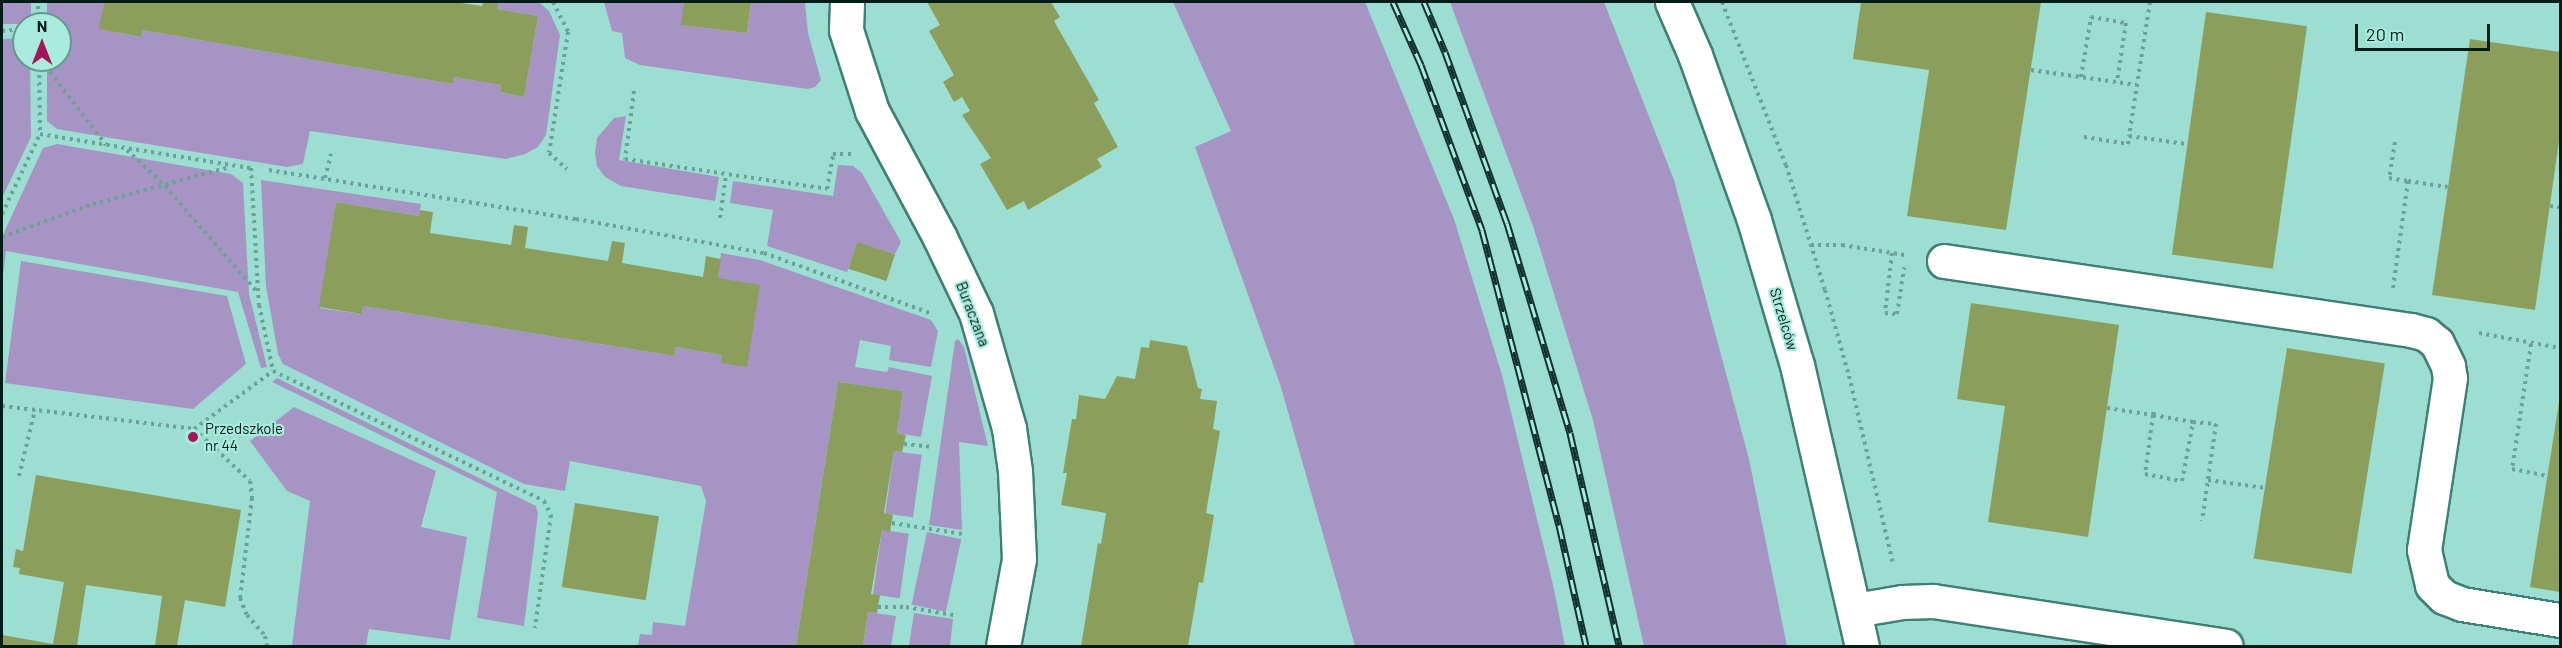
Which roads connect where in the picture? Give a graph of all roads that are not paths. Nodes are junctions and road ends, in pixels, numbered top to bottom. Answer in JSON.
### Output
{"nodes":[{"id":1,"x":847,"y":2,"type":"edge"},
{"id":2,"x":1672,"y":2,"type":"edge"},
{"id":3,"x":1942,"y":261,"type":"road end"},
{"id":4,"x":1855,"y":610,"type":"junction"},
{"id":5,"x":2560,"y":620,"type":"edge"},
{"id":6,"x":1003,"y":646,"type":"edge"},
{"id":7,"x":1862,"y":646,"type":"edge"},
{"id":8,"x":2226,"y":646,"type":"edge"}],
"edges":[{"from":1,"to":6,"type":"street","name":"Buraczana"},
{"from":2,"to":4,"type":"street","name":"Strzelców"},
{"from":3,"to":5,"type":"street"},
{"from":4,"to":7,"type":"street","name":"Strzelców"},
{"from":4,"to":8,"type":"street"}]}
